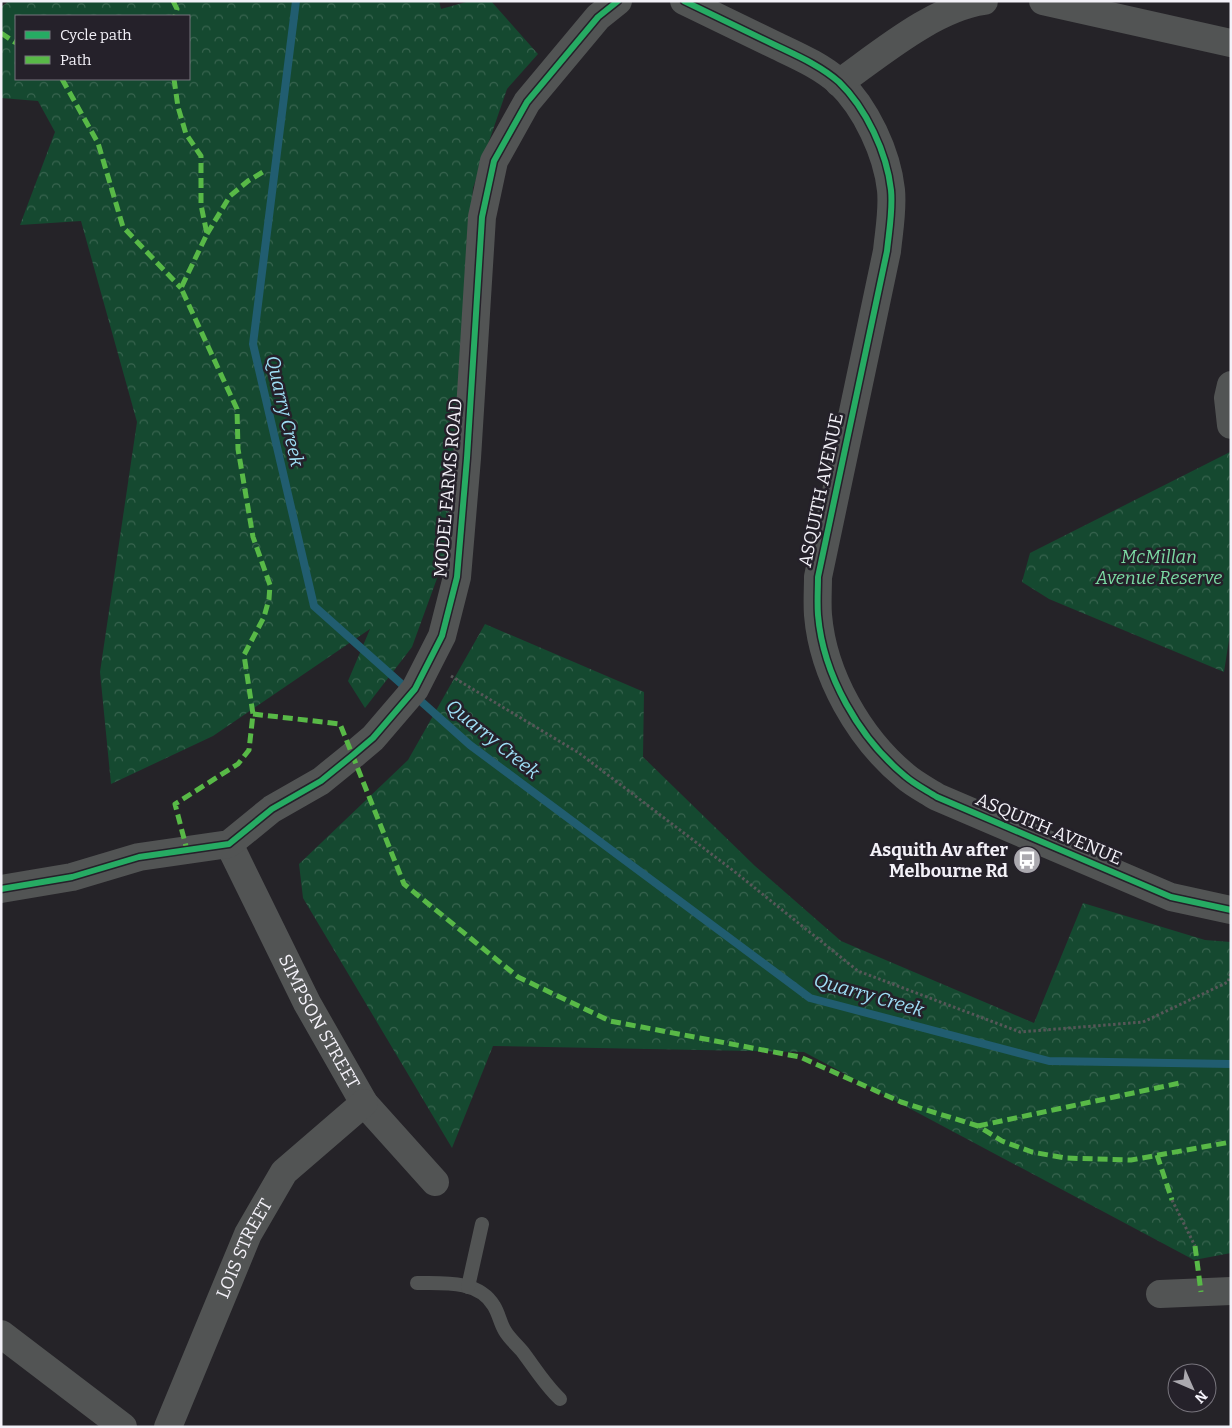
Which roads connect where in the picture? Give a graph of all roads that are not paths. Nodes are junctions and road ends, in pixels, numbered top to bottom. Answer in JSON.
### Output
{"nodes":[{"id":1,"x":618,"y":1,"type":"edge"},
{"id":2,"x":684,"y":1,"type":"edge"},
{"id":3,"x":984,"y":1,"type":"edge"},
{"id":4,"x":1043,"y":1,"type":"edge"},
{"id":5,"x":1231,"y":43,"type":"edge"},
{"id":6,"x":839,"y":83,"type":"junction"},
{"id":7,"x":1231,"y":385,"type":"edge"},
{"id":8,"x":1231,"y":424,"type":"edge"},
{"id":9,"x":229,"y":844,"type":"junction"},
{"id":10,"x":1,"y":889,"type":"edge"},
{"id":11,"x":1231,"y":910,"type":"edge"},
{"id":12,"x":364,"y":1103,"type":"junction"},
{"id":13,"x":435,"y":1182,"type":"dead end"},
{"id":14,"x":482,"y":1224,"type":"dead end"},
{"id":15,"x":417,"y":1283,"type":"dead end"},
{"id":16,"x":468,"y":1288,"type":"junction"},
{"id":17,"x":1231,"y":1291,"type":"edge"},
{"id":18,"x":1160,"y":1294,"type":"dead end"},
{"id":19,"x":1,"y":1334,"type":"edge"},
{"id":20,"x":560,"y":1399,"type":"dead end"},
{"id":21,"x":123,"y":1427,"type":"edge"},
{"id":22,"x":168,"y":1427,"type":"edge"}],
"edges":[{"from":1,"to":9,"type":"street","name":"MODEL FARMS ROAD"},
{"from":2,"to":6,"type":"street","name":"ASQUITH AVENUE"},
{"from":3,"to":6,"type":"street"},
{"from":4,"to":5,"type":"street"},
{"from":6,"to":11,"type":"street","name":"ASQUITH AVENUE"},
{"from":7,"to":8,"type":"street"},
{"from":9,"to":10,"type":"street"},
{"from":9,"to":12,"type":"street","name":"SIMPSON STREET"},
{"from":12,"to":13,"type":"street","name":"SIMPSON STREET"},
{"from":12,"to":22,"type":"street","name":"LOIS STREET"},
{"from":14,"to":16,"type":"lane"},
{"from":15,"to":16,"type":"lane"},
{"from":16,"to":20,"type":"lane"},
{"from":17,"to":18,"type":"street"},
{"from":19,"to":21,"type":"street"}]}
